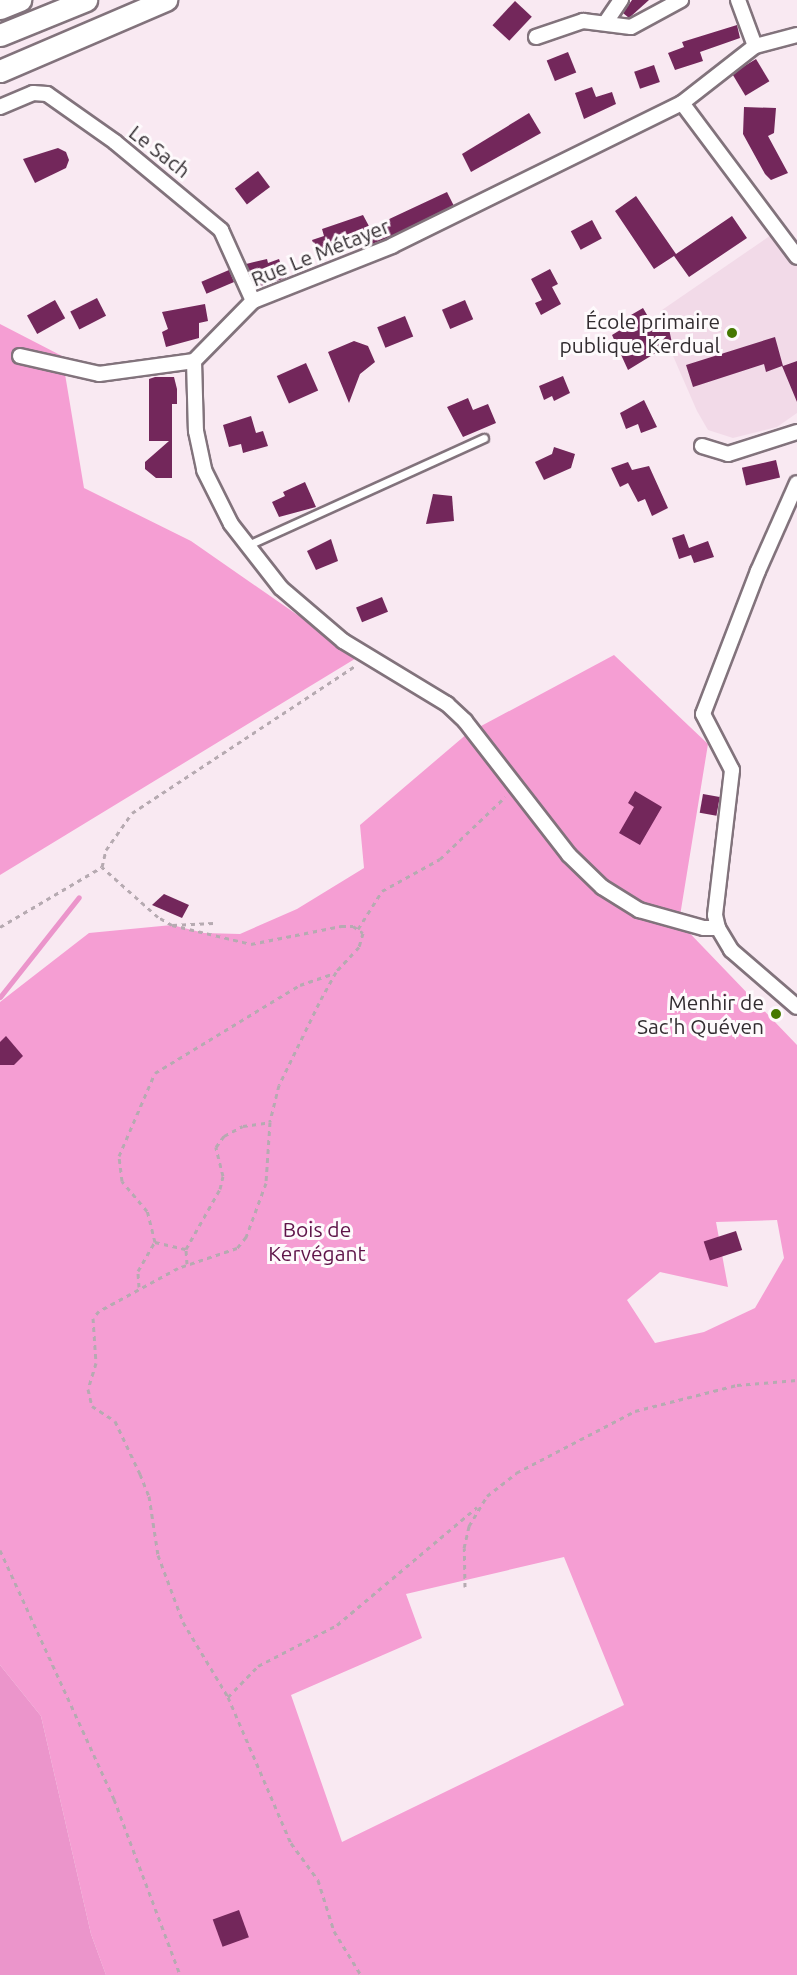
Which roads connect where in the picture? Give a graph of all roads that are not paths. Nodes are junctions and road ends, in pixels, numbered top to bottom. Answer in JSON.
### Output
{"nodes":[{"id":1,"x":20,"y":0,"type":"edge"},
{"id":2,"x":86,"y":0,"type":"edge"},
{"id":3,"x":166,"y":0,"type":"edge"},
{"id":4,"x":621,"y":0,"type":"edge"},
{"id":5,"x":681,"y":0,"type":"edge"},
{"id":6,"x":738,"y":0,"type":"edge"},
{"id":7,"x":0,"y":8,"type":"edge"},
{"id":8,"x":606,"y":22,"type":"junction"},
{"id":9,"x":0,"y":35,"type":"edge"},
{"id":10,"x":797,"y":35,"type":"edge"},
{"id":11,"x":536,"y":38,"type":"dead end"},
{"id":12,"x":755,"y":46,"type":"junction"},
{"id":13,"x":0,"y":71,"type":"edge"},
{"id":14,"x":682,"y":103,"type":"junction"},
{"id":15,"x":0,"y":107,"type":"edge"},
{"id":16,"x":797,"y":256,"type":"edge"},
{"id":17,"x":253,"y":301,"type":"junction"},
{"id":18,"x":20,"y":356,"type":"dead end"},
{"id":19,"x":194,"y":361,"type":"junction"},
{"id":20,"x":797,"y":432,"type":"edge"},
{"id":21,"x":484,"y":438,"type":"dead end"},
{"id":22,"x":702,"y":446,"type":"dead end"},
{"id":23,"x":797,"y":483,"type":"edge"},
{"id":24,"x":248,"y":545,"type":"junction"},
{"id":25,"x":718,"y":928,"type":"junction"},
{"id":26,"x":797,"y":1007,"type":"edge"}],
"edges":[{"from":1,"to":7,"type":"highway"},
{"from":2,"to":9,"type":"highway"},
{"from":3,"to":13,"type":"highway"},
{"from":4,"to":8,"type":"street"},
{"from":5,"to":8,"type":"street"},
{"from":6,"to":12,"type":"street"},
{"from":8,"to":11,"type":"street"},
{"from":10,"to":12,"type":"street","name":"Rue Le Métayer"},
{"from":12,"to":14,"type":"street","name":"Rue Le Métayer"},
{"from":14,"to":16,"type":"street"},
{"from":14,"to":17,"type":"street","name":"Rue Le Métayer"},
{"from":15,"to":17,"type":"street","name":"Le Sach"},
{"from":17,"to":19,"type":"street","name":"Rue Le Métayer"},
{"from":18,"to":19,"type":"street"},
{"from":19,"to":24,"type":"street"},
{"from":20,"to":22,"type":"street"},
{"from":21,"to":24,"type":"lane"},
{"from":23,"to":25,"type":"street"},
{"from":24,"to":25,"type":"street"},
{"from":25,"to":26,"type":"street"}]}
